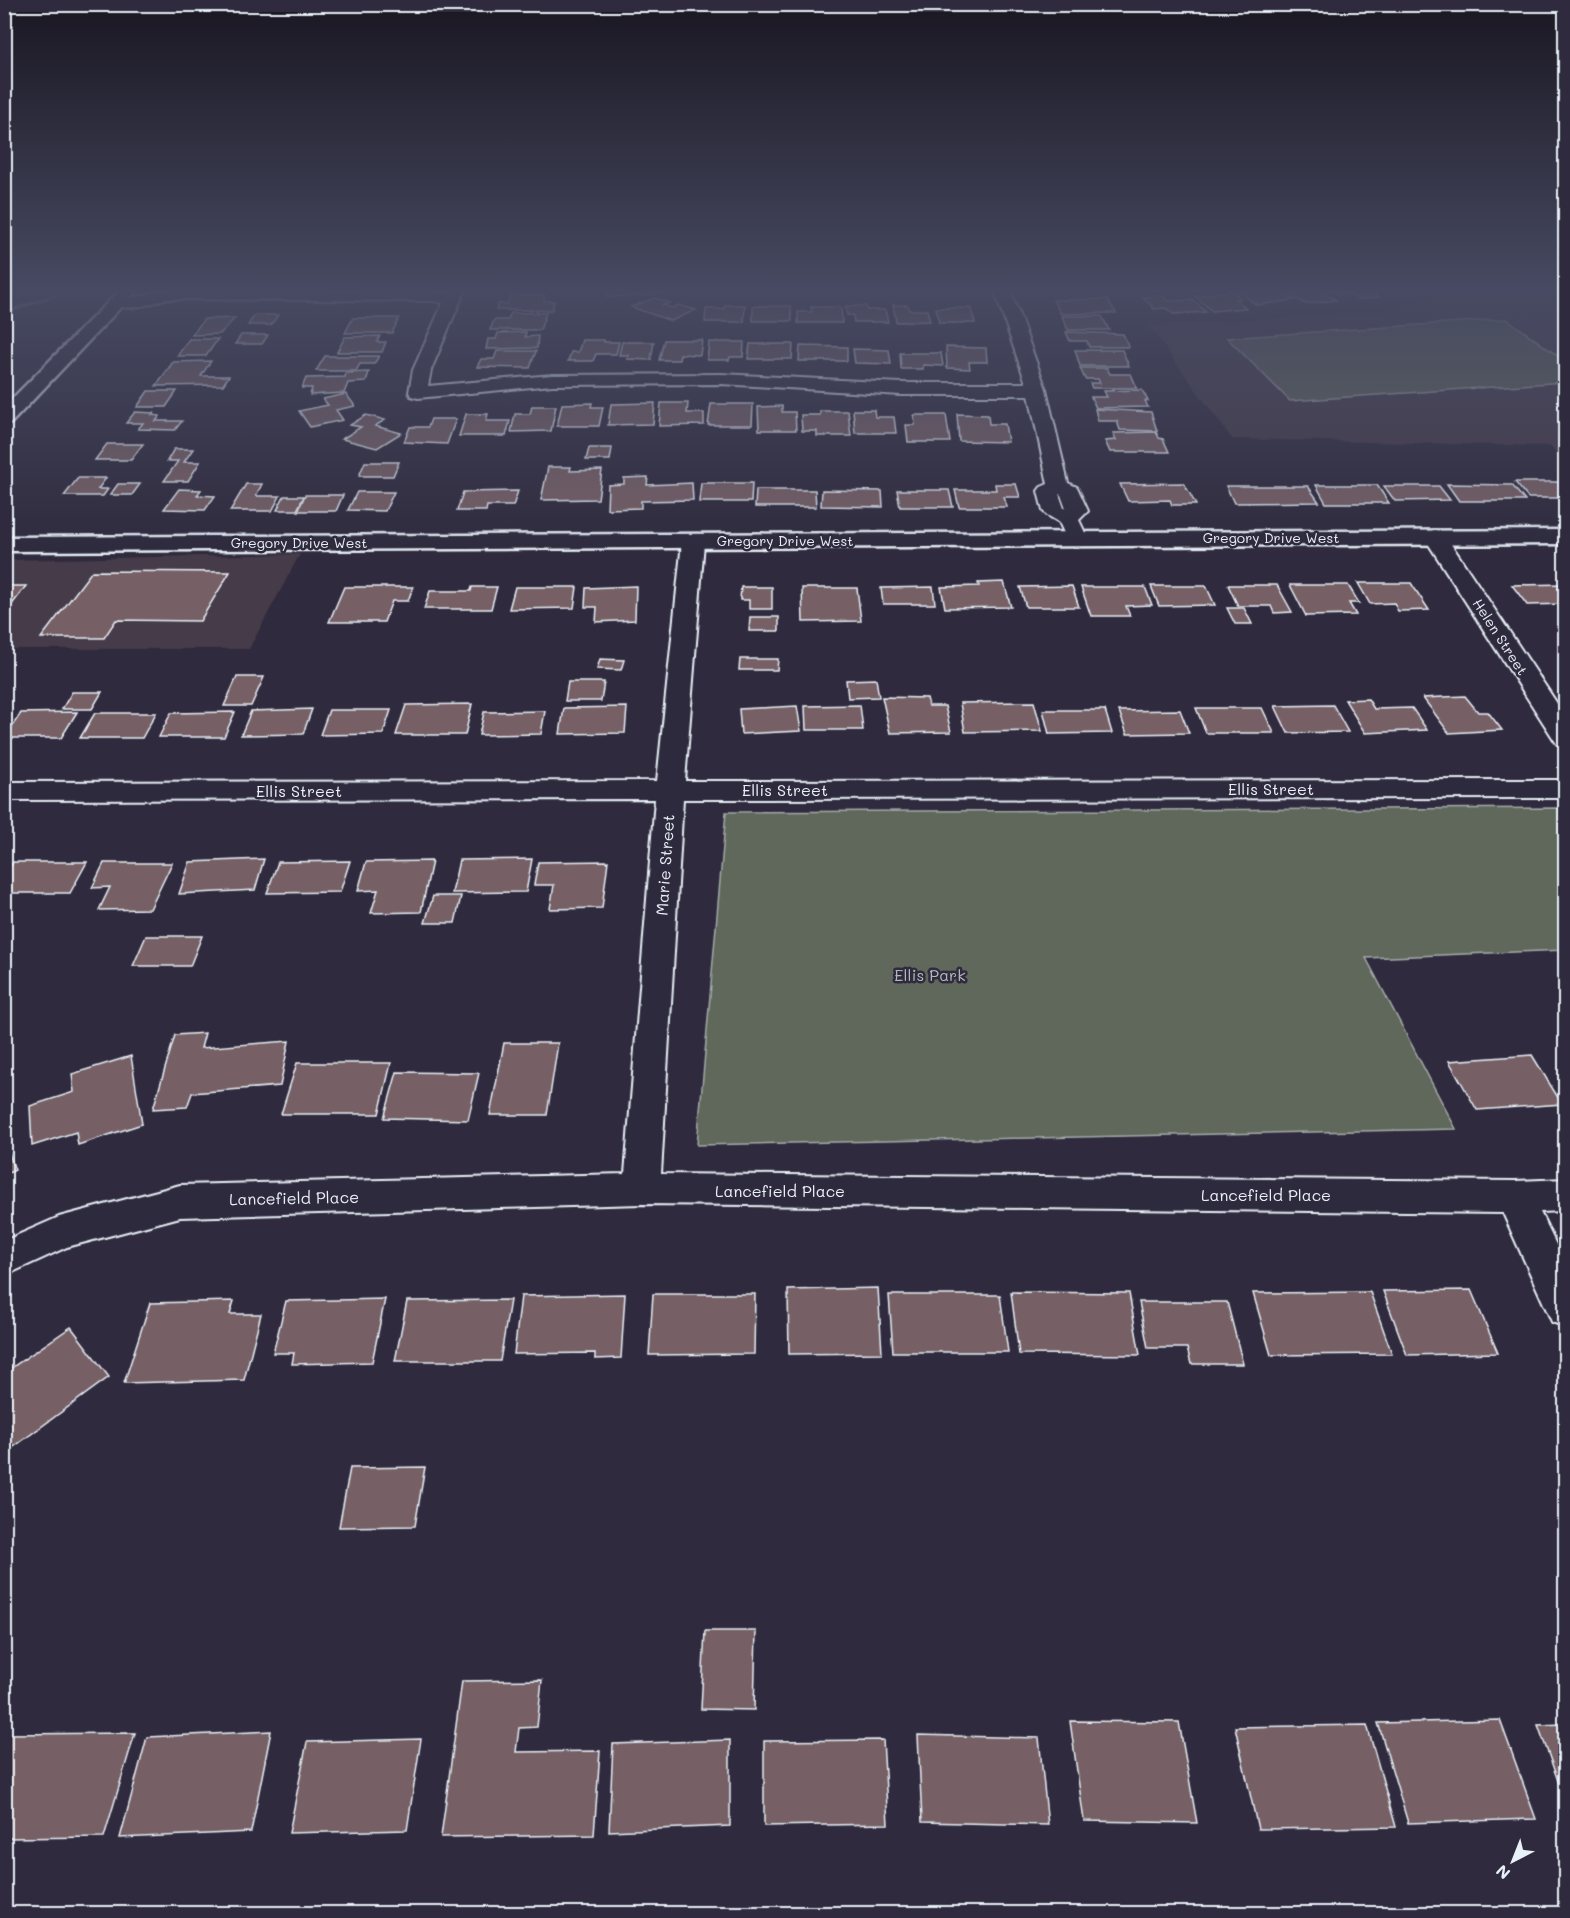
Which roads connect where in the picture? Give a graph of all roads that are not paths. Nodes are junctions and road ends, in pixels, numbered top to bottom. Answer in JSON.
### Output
{"nodes":[{"id":1,"x":45,"y":380,"type":"edge"},
{"id":2,"x":420,"y":380,"type":"edge"},
{"id":3,"x":1034,"y":380,"type":"edge"},
{"id":4,"x":1037,"y":389,"type":"junction"},
{"id":5,"x":4,"y":419,"type":"edge"},
{"id":6,"x":1435,"y":537,"type":"junction"},
{"id":7,"x":1566,"y":537,"type":"edge"},
{"id":8,"x":1077,"y":539,"type":"junction"},
{"id":9,"x":693,"y":542,"type":"junction"},
{"id":10,"x":4,"y":544,"type":"edge"},
{"id":11,"x":1566,"y":738,"type":"edge"},
{"id":12,"x":1566,"y":789,"type":"edge"},
{"id":13,"x":670,"y":790,"type":"junction"},
{"id":14,"x":4,"y":791,"type":"edge"},
{"id":15,"x":642,"y":1190,"type":"junction"},
{"id":16,"x":1566,"y":1195,"type":"edge"},
{"id":17,"x":1515,"y":1197,"type":"junction"},
{"id":18,"x":4,"y":1259,"type":"edge"},
{"id":19,"x":1566,"y":1309,"type":"edge"}],
"edges":[{"from":1,"to":5,"type":"street"},
{"from":2,"to":4,"type":"street"},
{"from":3,"to":4,"type":"street"},
{"from":4,"to":8,"type":"street"},
{"from":6,"to":7,"type":"street","name":"Gregory Drive West"},
{"from":6,"to":8,"type":"street","name":"Gregory Drive West"},
{"from":6,"to":11,"type":"street","name":"Helen Street"},
{"from":8,"to":9,"type":"street","name":"Gregory Drive West"},
{"from":9,"to":10,"type":"street","name":"Gregory Drive West"},
{"from":9,"to":13,"type":"street","name":"Marie Street"},
{"from":12,"to":13,"type":"street","name":"Ellis Street"},
{"from":13,"to":14,"type":"street","name":"Ellis Street"},
{"from":13,"to":15,"type":"street","name":"Marie Street"},
{"from":15,"to":17,"type":"street","name":"Lancefield Place"},
{"from":15,"to":18,"type":"street","name":"Lancefield Place"},
{"from":16,"to":17,"type":"street","name":"Lancefield Place"},
{"from":17,"to":19,"type":"street"}]}
